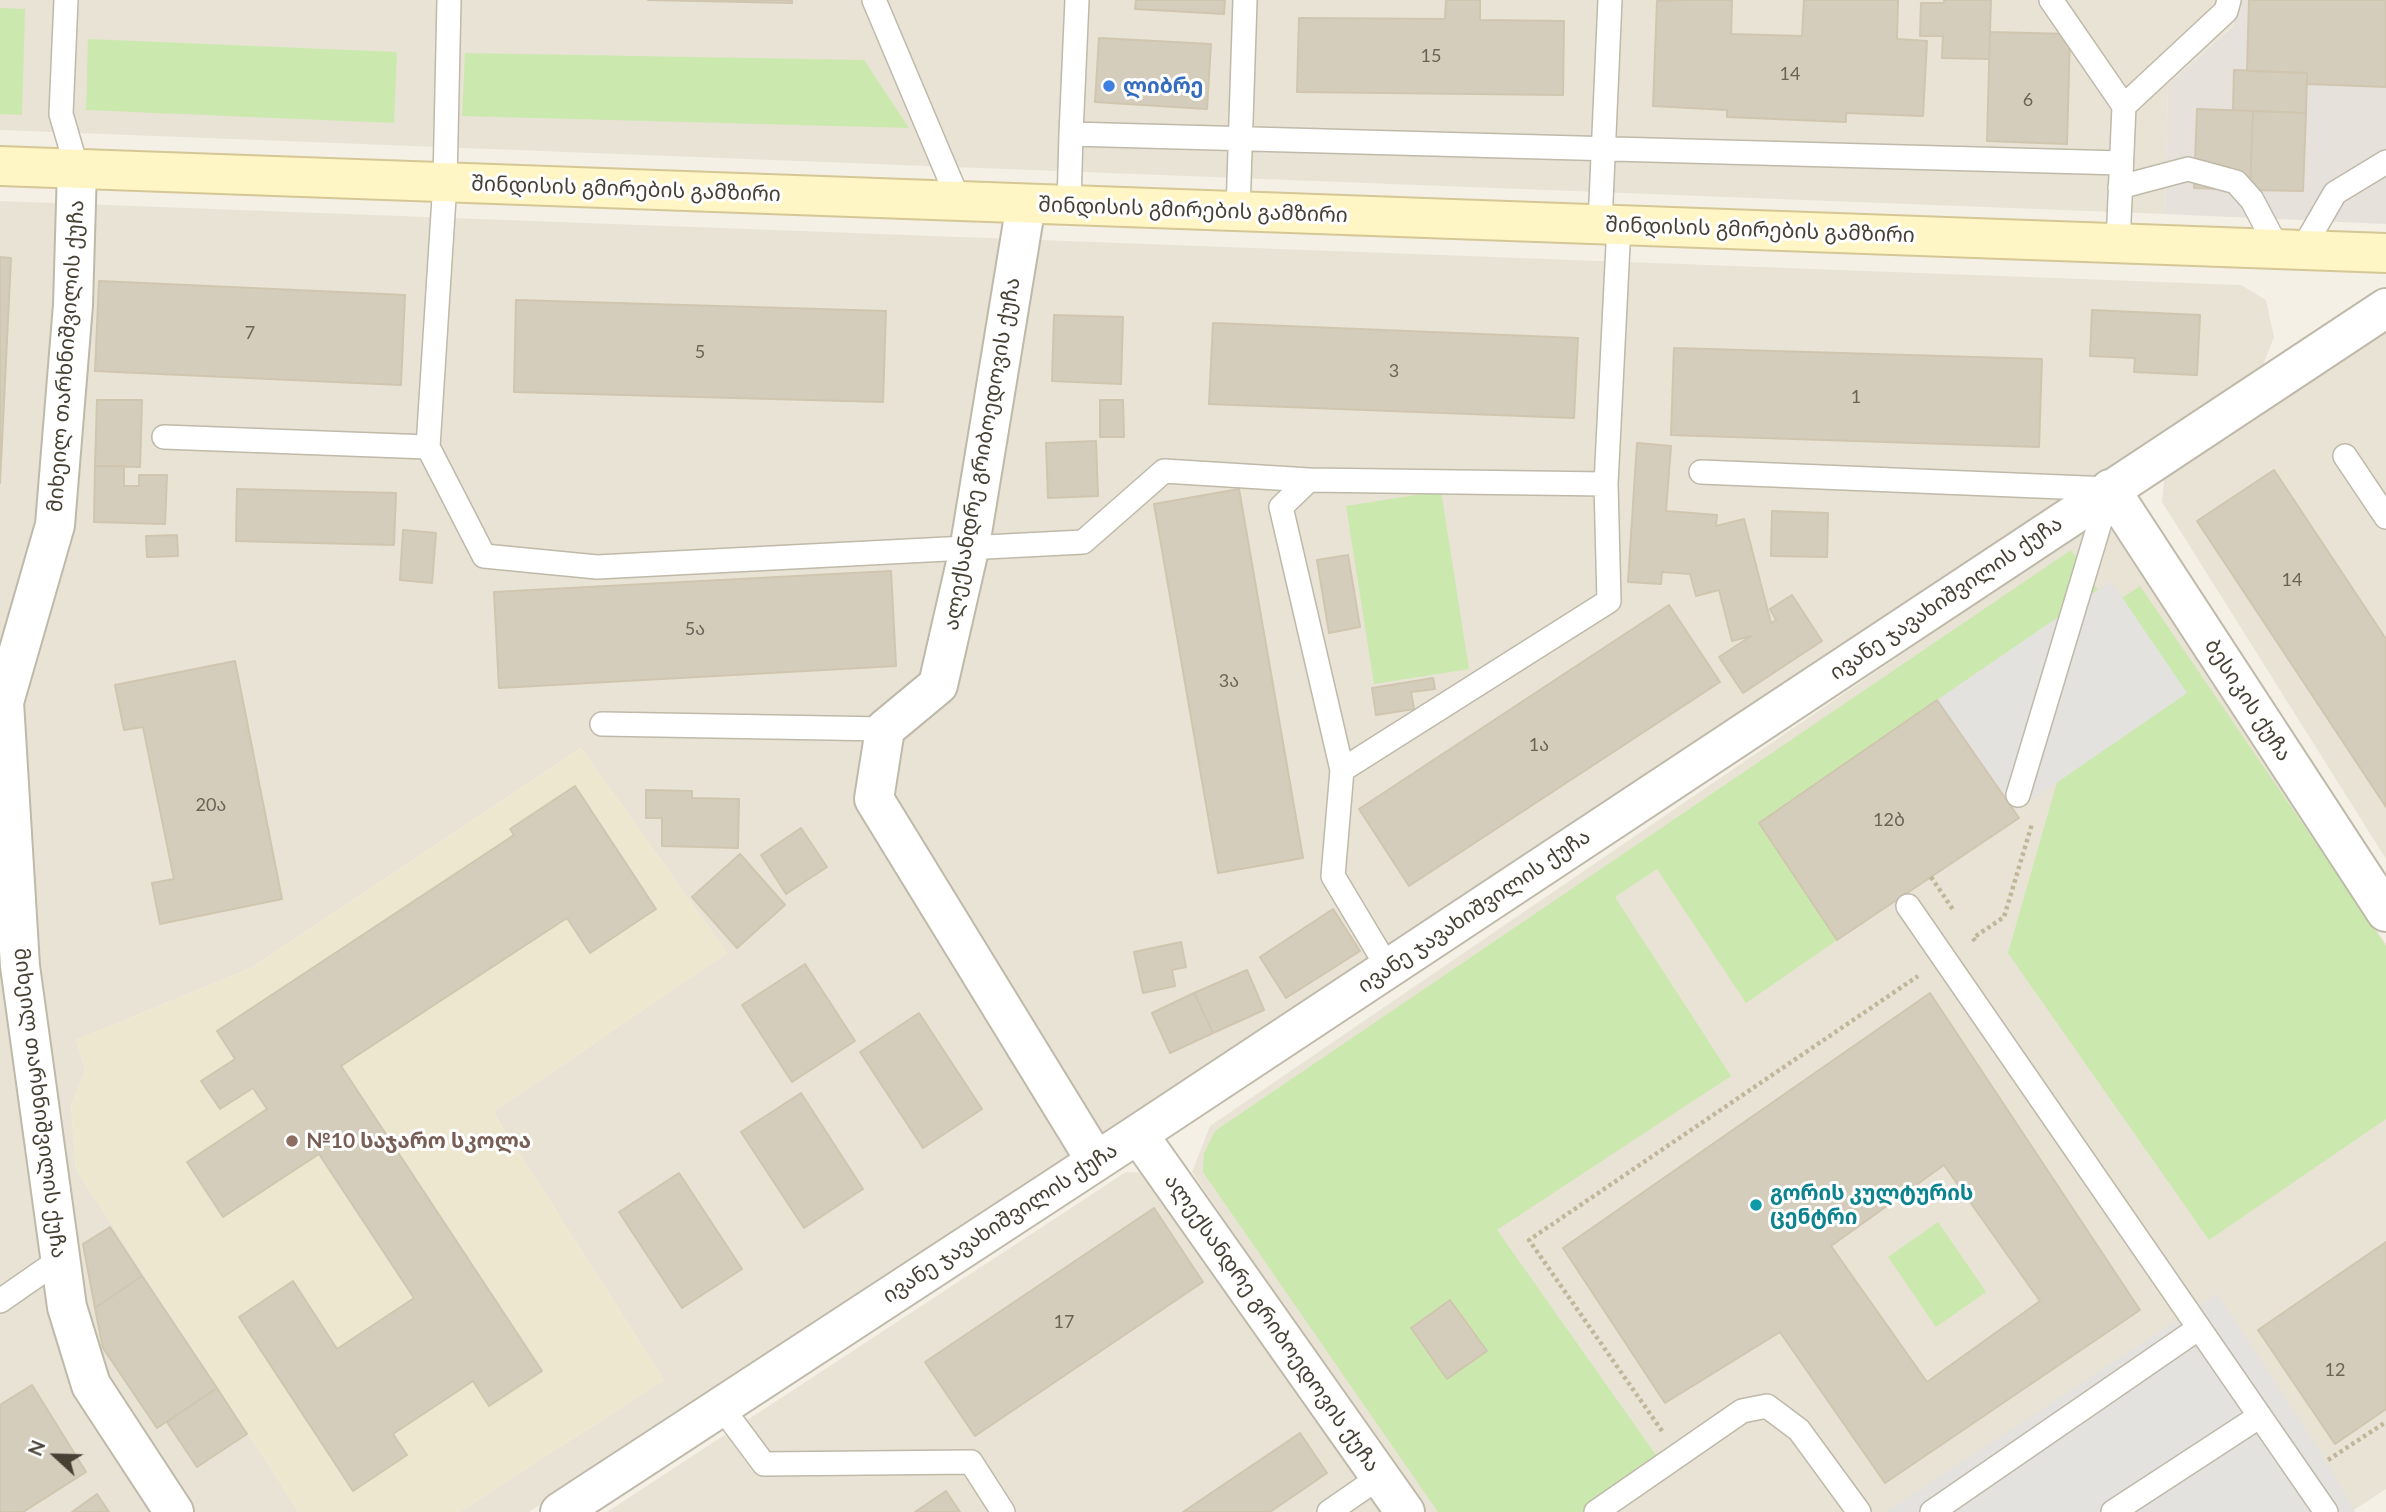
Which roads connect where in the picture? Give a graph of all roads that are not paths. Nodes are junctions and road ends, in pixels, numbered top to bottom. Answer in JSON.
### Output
{"nodes":[{"id":1,"x":66,"y":0,"type":"edge"},
{"id":2,"x":449,"y":0,"type":"edge"},
{"id":3,"x":874,"y":0,"type":"edge"},
{"id":4,"x":1077,"y":0,"type":"edge"},
{"id":5,"x":1245,"y":0,"type":"edge"},
{"id":6,"x":1611,"y":0,"type":"edge"},
{"id":7,"x":2051,"y":0,"type":"edge"},
{"id":8,"x":2229,"y":0,"type":"edge"},
{"id":9,"x":2124,"y":106,"type":"junction"},
{"id":10,"x":1071,"y":134,"type":"junction"},
{"id":11,"x":1240,"y":138,"type":"junction"},
{"id":12,"x":1603,"y":148,"type":"junction"},
{"id":13,"x":2386,"y":162,"type":"edge"},
{"id":14,"x":2121,"y":163,"type":"junction"},
{"id":15,"x":0,"y":166,"type":"edge"},
{"id":16,"x":77,"y":169,"type":"junction"},
{"id":17,"x":445,"y":182,"type":"junction"},
{"id":18,"x":2120,"y":187,"type":"junction"},
{"id":19,"x":960,"y":201,"type":"junction"},
{"id":20,"x":1027,"y":204,"type":"junction"},
{"id":21,"x":1069,"y":205,"type":"junction"},
{"id":22,"x":1238,"y":211,"type":"junction"},
{"id":23,"x":1609,"y":225,"type":"junction"},
{"id":24,"x":2118,"y":244,"type":"junction"},
{"id":25,"x":2290,"y":250,"type":"junction"},
{"id":26,"x":2386,"y":253,"type":"edge"},
{"id":27,"x":2386,"y":308,"type":"edge"},
{"id":28,"x":164,"y":438,"type":"dead end"},
{"id":29,"x":428,"y":447,"type":"junction"},
{"id":30,"x":2345,"y":456,"type":"dead end"},
{"id":31,"x":1701,"y":472,"type":"dead end"},
{"id":32,"x":1309,"y":480,"type":"junction"},
{"id":33,"x":1606,"y":484,"type":"junction"},
{"id":34,"x":2110,"y":489,"type":"junction"},
{"id":35,"x":2386,"y":517,"type":"edge"},
{"id":36,"x":970,"y":545,"type":"junction"},
{"id":37,"x":602,"y":724,"type":"dead end"},
{"id":38,"x":885,"y":729,"type":"junction"},
{"id":39,"x":1342,"y":770,"type":"junction"},
{"id":40,"x":2018,"y":795,"type":"dead end"},
{"id":41,"x":2376,"y":873,"type":"edge"},
{"id":42,"x":7,"y":880,"type":"edge"},
{"id":43,"x":1908,"y":906,"type":"dead end"},
{"id":44,"x":2386,"y":912,"type":"edge"},
{"id":45,"x":10,"y":965,"type":"edge"},
{"id":46,"x":1388,"y":968,"type":"junction"},
{"id":47,"x":1138,"y":1134,"type":"junction"},
{"id":48,"x":1096,"y":1161,"type":"junction"},
{"id":49,"x":59,"y":1260,"type":"junction"},
{"id":50,"x":0,"y":1301,"type":"edge"},
{"id":51,"x":2199,"y":1328,"type":"junction"},
{"id":52,"x":720,"y":1405,"type":"junction"},
{"id":53,"x":2260,"y":1416,"type":"junction"},
{"id":54,"x":1381,"y":1476,"type":"junction"},
{"id":55,"x":174,"y":1512,"type":"edge"},
{"id":56,"x":560,"y":1512,"type":"edge"},
{"id":57,"x":1003,"y":1512,"type":"edge"},
{"id":58,"x":1329,"y":1512,"type":"edge"},
{"id":59,"x":1405,"y":1512,"type":"edge"},
{"id":60,"x":1597,"y":1512,"type":"edge"},
{"id":61,"x":1859,"y":1512,"type":"edge"},
{"id":62,"x":1932,"y":1512,"type":"edge"},
{"id":63,"x":2113,"y":1512,"type":"edge"},
{"id":64,"x":2326,"y":1512,"type":"edge"}],
"edges":[{"from":1,"to":16,"type":"lane"},
{"from":2,"to":17,"type":"lane"},
{"from":3,"to":19,"type":"lane"},
{"from":4,"to":10,"type":"lane"},
{"from":5,"to":11,"type":"lane"},
{"from":6,"to":12,"type":"lane"},
{"from":7,"to":9,"type":"lane"},
{"from":8,"to":9,"type":"lane"},
{"from":9,"to":14,"type":"lane"},
{"from":10,"to":11,"type":"lane"},
{"from":10,"to":21,"type":"lane"},
{"from":11,"to":12,"type":"lane"},
{"from":11,"to":22,"type":"lane"},
{"from":12,"to":14,"type":"lane"},
{"from":12,"to":23,"type":"lane"},
{"from":13,"to":25,"type":"lane"},
{"from":14,"to":18,"type":"lane"},
{"from":15,"to":16,"type":"main road","name":"შინდისის გმირების გამზირი"},
{"from":16,"to":17,"type":"main road","name":"შინდისის გმირების გამზირი"},
{"from":16,"to":42,"type":"street","name":"მიხეილ თარხნიშვილის ქუჩა"},
{"from":17,"to":19,"type":"main road","name":"შინდისის გმირების გამზირი"},
{"from":17,"to":29,"type":"lane"},
{"from":18,"to":24,"type":"lane"},
{"from":18,"to":25,"type":"lane"},
{"from":19,"to":20,"type":"main road","name":"შინდისის გმირების გამზირი"},
{"from":20,"to":21,"type":"main road","name":"შინდისის გმირების გამზირი"},
{"from":20,"to":36,"type":"street","name":"ალექსანდრე გრიბოედოვის ქუჩა"},
{"from":21,"to":22,"type":"main road","name":"შინდისის გმირების გამზირი"},
{"from":22,"to":23,"type":"main road","name":"შინდისის გმირების გამზირი"},
{"from":23,"to":24,"type":"main road","name":"შინდისის გმირების გამზირი"},
{"from":23,"to":33,"type":"lane"},
{"from":24,"to":25,"type":"main road","name":"შინდისის გმირების გამზირი"},
{"from":25,"to":26,"type":"main road","name":"შინდისის გმირების გამზირი"},
{"from":27,"to":34,"type":"street","name":"ივანე ჯავახიშვილის ქუჩა"},
{"from":28,"to":29,"type":"lane"},
{"from":29,"to":36,"type":"lane"},
{"from":30,"to":35,"type":"lane"},
{"from":31,"to":34,"type":"lane"},
{"from":32,"to":33,"type":"lane"},
{"from":32,"to":36,"type":"lane"},
{"from":32,"to":39,"type":"lane"},
{"from":33,"to":39,"type":"lane"},
{"from":34,"to":40,"type":"lane"},
{"from":34,"to":41,"type":"street","name":"ბესიკის ქუჩა"},
{"from":34,"to":46,"type":"street","name":"ივანე ჯავახიშვილის ქუჩა"},
{"from":36,"to":38,"type":"street","name":"ალექსანდრე გრიბოედოვის ქუჩა"},
{"from":37,"to":38,"type":"lane"},
{"from":38,"to":48,"type":"street"},
{"from":39,"to":46,"type":"lane"},
{"from":41,"to":44,"type":"street","name":"ბესიკის ქუჩა"},
{"from":42,"to":45,"type":"street","name":"მიხეილ თარხნიშვილის ქუჩა"},
{"from":43,"to":51,"type":"lane"},
{"from":45,"to":49,"type":"street","name":"მიხეილ თარხნიშვილის ქუჩა"},
{"from":46,"to":47,"type":"street","name":"ივანე ჯავახიშვილის ქუჩა"},
{"from":47,"to":48,"type":"street","name":"ივანე ჯავახიშვილის ქუჩა"},
{"from":47,"to":54,"type":"street","name":"ალექსანდრე გრიბოედოვის ქუჩა"},
{"from":48,"to":52,"type":"street","name":"ივანე ჯავახიშვილის ქუჩა"},
{"from":49,"to":50,"type":"lane"},
{"from":49,"to":55,"type":"street","name":"მიხეილ თარხნიშვილის ქუჩა"},
{"from":51,"to":53,"type":"lane"},
{"from":51,"to":62,"type":"lane"},
{"from":52,"to":56,"type":"street","name":"ივანე ჯავახიშვილის ქუჩა"},
{"from":52,"to":57,"type":"lane"},
{"from":53,"to":63,"type":"lane"},
{"from":53,"to":64,"type":"lane"},
{"from":54,"to":58,"type":"lane"},
{"from":54,"to":59,"type":"street","name":"ალექსანდრე გრიბოედოვის ქუჩა"},
{"from":60,"to":61,"type":"lane"}]}
